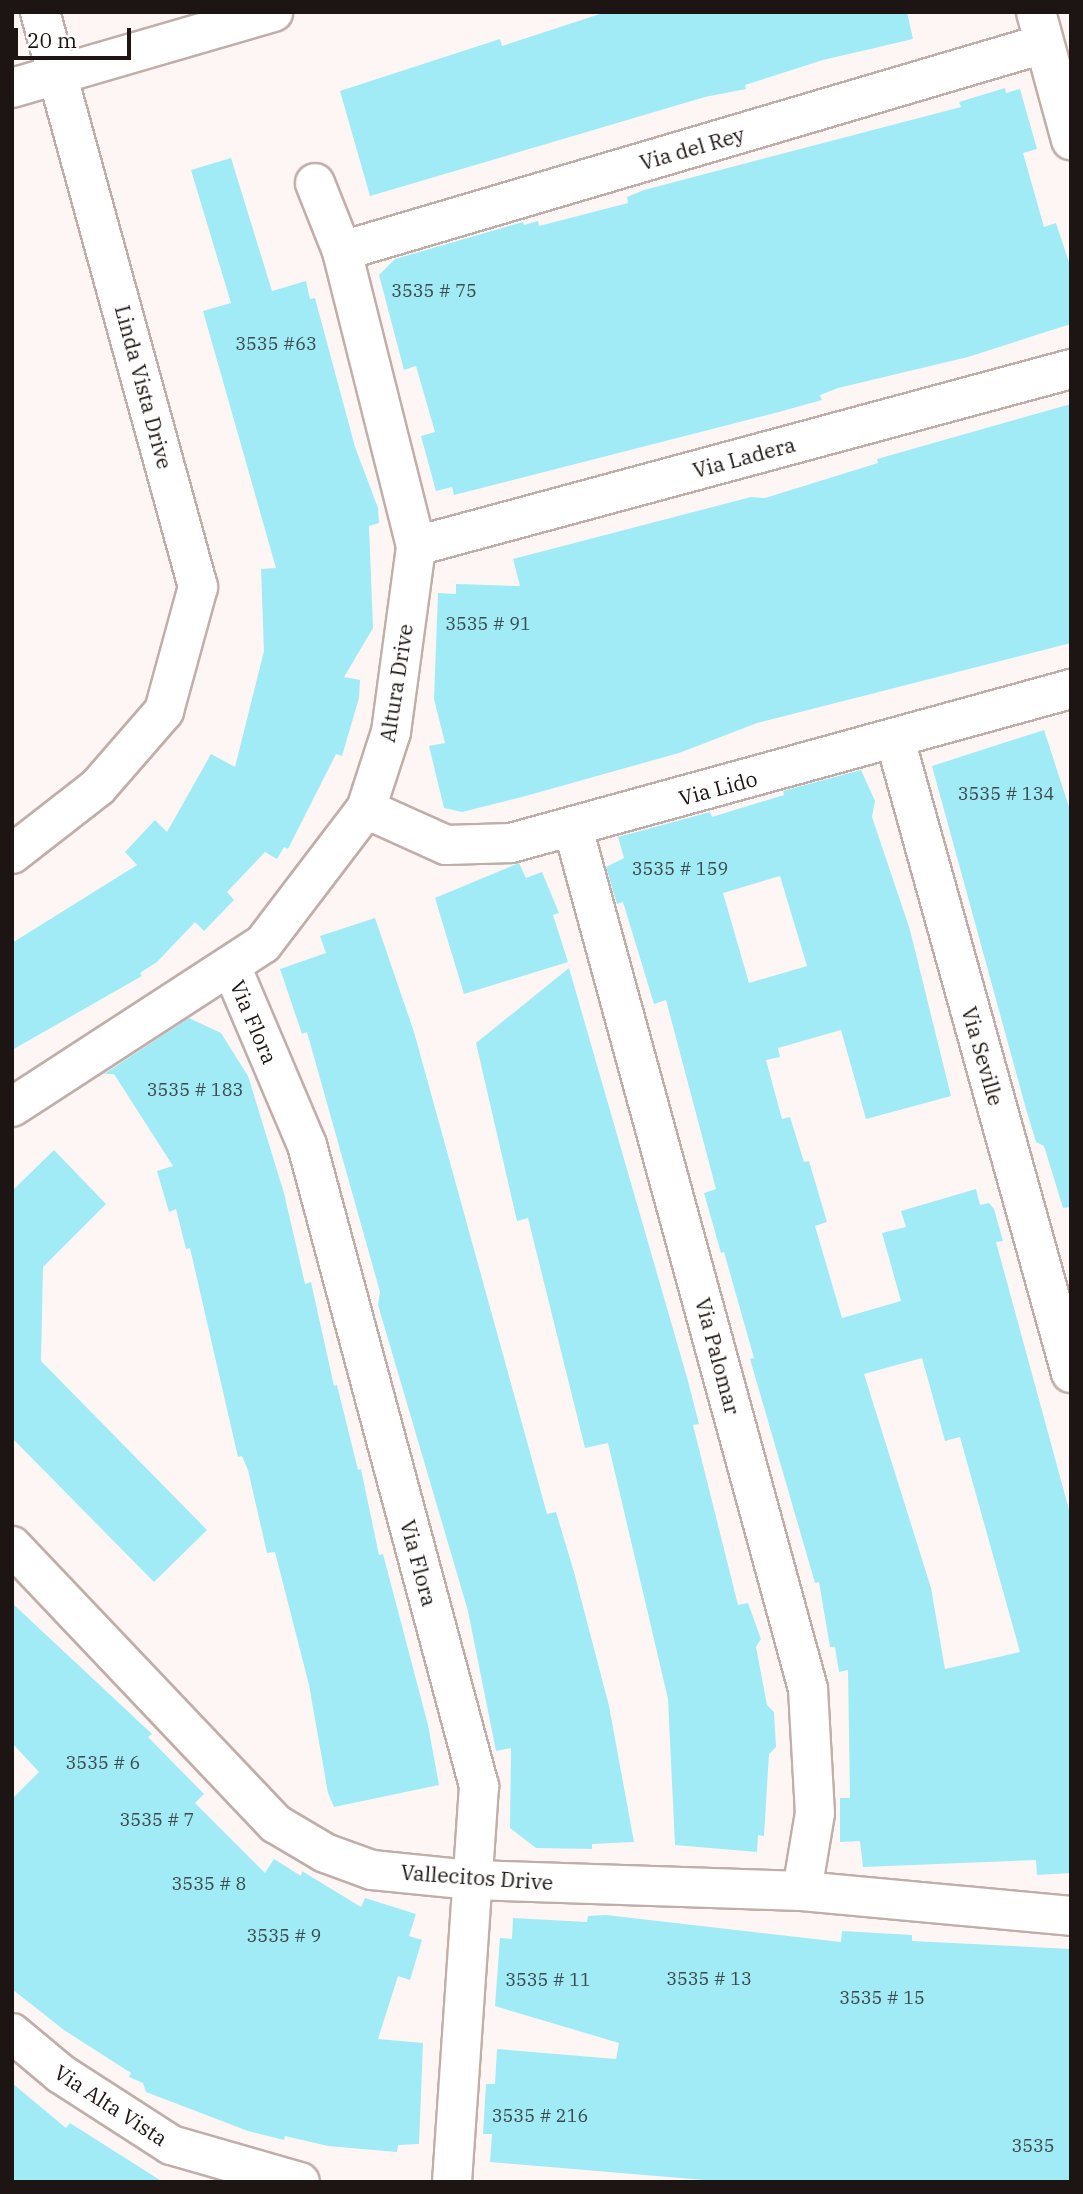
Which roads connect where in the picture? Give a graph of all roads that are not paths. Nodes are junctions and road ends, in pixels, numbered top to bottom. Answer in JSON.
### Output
{"nodes":[{"id":1,"x":40,"y":12,"type":"edge"},
{"id":2,"x":273,"y":12,"type":"edge"},
{"id":3,"x":1040,"y":28,"type":"edge"},
{"id":4,"x":60,"y":74,"type":"junction"},
{"id":5,"x":12,"y":88,"type":"edge"},
{"id":6,"x":1071,"y":140,"type":"edge"},
{"id":7,"x":315,"y":183,"type":"dead end"},
{"id":8,"x":342,"y":251,"type":"junction"},
{"id":9,"x":1071,"y":369,"type":"edge"},
{"id":10,"x":416,"y":545,"type":"junction"},
{"id":11,"x":1071,"y":689,"type":"edge"},
{"id":12,"x":895,"y":739,"type":"junction"},
{"id":13,"x":366,"y":809,"type":"junction"},
{"id":14,"x":573,"y":828,"type":"junction"},
{"id":15,"x":12,"y":854,"type":"edge"},
{"id":16,"x":230,"y":966,"type":"junction"},
{"id":17,"x":12,"y":1107,"type":"edge"},
{"id":18,"x":1071,"y":1373,"type":"edge"},
{"id":19,"x":12,"y":1546,"type":"edge"},
{"id":20,"x":473,"y":1880,"type":"junction"},
{"id":21,"x":802,"y":1891,"type":"junction"},
{"id":22,"x":1071,"y":1916,"type":"edge"},
{"id":23,"x":12,"y":2032,"type":"edge"},
{"id":24,"x":300,"y":2182,"type":"edge"},
{"id":25,"x":452,"y":2182,"type":"edge"}],
"edges":[{"from":1,"to":4,"type":"street","name":"Linda Vista Drive"},
{"from":2,"to":4,"type":"street"},
{"from":3,"to":6,"type":"street"},
{"from":3,"to":8,"type":"street","name":"Via del Rey"},
{"from":4,"to":5,"type":"street"},
{"from":4,"to":15,"type":"street","name":"Linda Vista Drive"},
{"from":7,"to":8,"type":"street","name":"Altura Drive"},
{"from":8,"to":10,"type":"street","name":"Altura Drive"},
{"from":9,"to":10,"type":"street","name":"Via Ladera"},
{"from":10,"to":13,"type":"street","name":"Altura Drive"},
{"from":11,"to":12,"type":"street","name":"Via Lido"},
{"from":12,"to":14,"type":"street","name":"Via Lido"},
{"from":12,"to":18,"type":"street","name":"Via Seville"},
{"from":13,"to":14,"type":"street","name":"Via Lido"},
{"from":13,"to":16,"type":"street","name":"Altura Drive"},
{"from":14,"to":21,"type":"street","name":"Via Palomar"},
{"from":16,"to":17,"type":"street","name":"Altura Drive"},
{"from":16,"to":20,"type":"street","name":"Via Flora"},
{"from":19,"to":20,"type":"street","name":"Vallecitos Drive"},
{"from":20,"to":21,"type":"street","name":"Vallecitos Drive"},
{"from":20,"to":25,"type":"street","name":"Via Flora"},
{"from":21,"to":22,"type":"street","name":"Vallecitos Drive"},
{"from":23,"to":24,"type":"street","name":"Via Alta Vista"}]}
